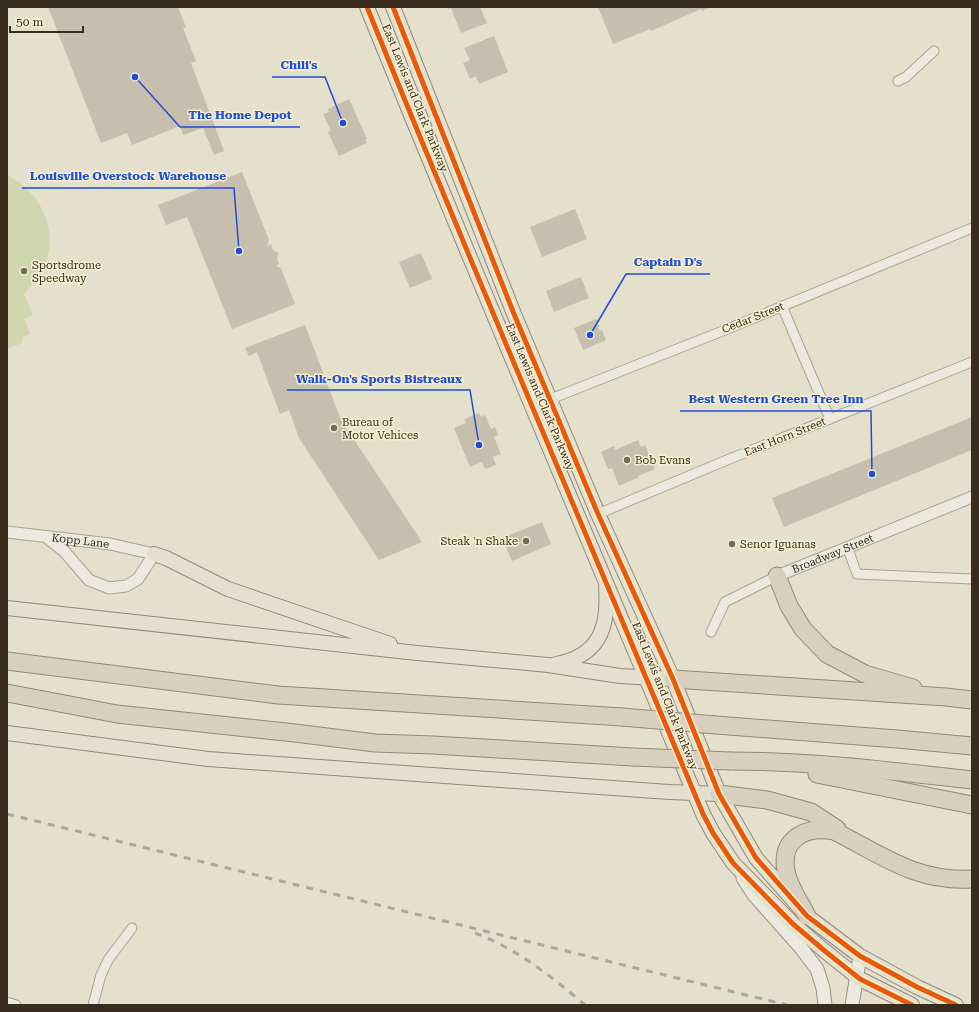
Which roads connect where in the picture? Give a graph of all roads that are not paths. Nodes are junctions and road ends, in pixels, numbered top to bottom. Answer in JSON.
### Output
{"nodes":[{"id":1,"x":366,"y":7,"type":"edge"},
{"id":2,"x":393,"y":7,"type":"edge"},
{"id":3,"x":934,"y":51,"type":"dead end"},
{"id":4,"x":898,"y":81,"type":"dead end"},
{"id":5,"x":972,"y":228,"type":"edge"},
{"id":6,"x":782,"y":306,"type":"junction"},
{"id":7,"x":972,"y":362,"type":"edge"},
{"id":8,"x":550,"y":400,"type":"junction"},
{"id":9,"x":533,"y":406,"type":"junction"},
{"id":10,"x":830,"y":419,"type":"junction"},
{"id":11,"x":972,"y":497,"type":"edge"},
{"id":12,"x":598,"y":514,"type":"junction"},
{"id":13,"x":7,"y":532,"type":"edge"},
{"id":14,"x":46,"y":537,"type":"junction"},
{"id":15,"x":848,"y":549,"type":"junction"},
{"id":16,"x":154,"y":554,"type":"junction"},
{"id":17,"x":777,"y":576,"type":"junction"},
{"id":18,"x":605,"y":578,"type":"junction"},
{"id":19,"x":972,"y":579,"type":"edge"},
{"id":20,"x":7,"y":608,"type":"edge"},
{"id":21,"x":711,"y":632,"type":"dead end"},
{"id":22,"x":417,"y":653,"type":"junction"},
{"id":23,"x":7,"y":661,"type":"edge"},
{"id":24,"x":548,"y":665,"type":"junction"},
{"id":25,"x":647,"y":677,"type":"junction"},
{"id":26,"x":673,"y":680,"type":"junction"},
{"id":27,"x":7,"y":693,"type":"edge"},
{"id":28,"x":946,"y":697,"type":"junction"},
{"id":29,"x":972,"y":700,"type":"edge"},
{"id":30,"x":792,"y":731,"type":"junction"},
{"id":31,"x":7,"y":733,"type":"edge"},
{"id":32,"x":972,"y":738,"type":"edge"},
{"id":33,"x":972,"y":746,"type":"edge"},
{"id":34,"x":754,"y":761,"type":"junction"},
{"id":35,"x":972,"y":780,"type":"edge"},
{"id":36,"x":695,"y":794,"type":"junction"},
{"id":37,"x":719,"y":794,"type":"junction"},
{"id":38,"x":972,"y":805,"type":"edge"},
{"id":39,"x":850,"y":839,"type":"junction"},
{"id":40,"x":733,"y":863,"type":"junction"},
{"id":41,"x":972,"y":879,"type":"edge"},
{"id":42,"x":807,"y":916,"type":"junction"},
{"id":43,"x":132,"y":928,"type":"dead end"},
{"id":44,"x":860,"y":956,"type":"junction"},
{"id":45,"x":856,"y":975,"type":"junction"},
{"id":46,"x":7,"y":1002,"type":"edge"},
{"id":47,"x":16,"y":1005,"type":"edge"},
{"id":48,"x":93,"y":1005,"type":"edge"},
{"id":49,"x":825,"y":1005,"type":"edge"},
{"id":50,"x":852,"y":1005,"type":"edge"},
{"id":51,"x":912,"y":1005,"type":"edge"},
{"id":52,"x":956,"y":1005,"type":"edge"}],
"edges":[{"from":1,"to":9,"type":"main road","name":"East Lewis and Clark Parkway"},
{"from":2,"to":8,"type":"main road","name":"East Lewis and Clark Parkway"},
{"from":3,"to":4,"type":"street"},
{"from":5,"to":6,"type":"street","name":"Cedar Street"},
{"from":6,"to":8,"type":"street","name":"Cedar Street"},
{"from":6,"to":10,"type":"street"},
{"from":7,"to":10,"type":"street","name":"East Horn Street"},
{"from":8,"to":9,"type":"street","name":"Cedar Street"},
{"from":8,"to":12,"type":"main road","name":"East Lewis and Clark Parkway"},
{"from":9,"to":18,"type":"main road","name":"East Lewis and Clark Parkway"},
{"from":10,"to":12,"type":"street","name":"East Horn Street"},
{"from":11,"to":15,"type":"street","name":"Broadway Street"},
{"from":12,"to":26,"type":"main road","name":"East Lewis and Clark Parkway"},
{"from":13,"to":14,"type":"street","name":"Kopp Lane"},
{"from":14,"to":16,"type":"street","name":"Kopp Lane"},
{"from":14,"to":16,"type":"street"},
{"from":15,"to":17,"type":"street","name":"Broadway Street"},
{"from":15,"to":19,"type":"street"},
{"from":16,"to":22,"type":"main road"},
{"from":17,"to":21,"type":"street","name":"Broadway Street"},
{"from":17,"to":28,"type":"highway"},
{"from":18,"to":24,"type":"main road"},
{"from":18,"to":25,"type":"main road","name":"East Lewis and Clark Parkway"},
{"from":20,"to":22,"type":"main road"},
{"from":22,"to":24,"type":"main road"},
{"from":23,"to":30,"type":"highway","bridge":true},
{"from":24,"to":25,"type":"main road"},
{"from":25,"to":26,"type":"main road"},
{"from":25,"to":36,"type":"main road","name":"East Lewis and Clark Parkway"},
{"from":26,"to":28,"type":"highway"},
{"from":26,"to":37,"type":"main road","name":"East Lewis and Clark Parkway"},
{"from":27,"to":34,"type":"highway","bridge":true},
{"from":28,"to":29,"type":"highway"},
{"from":30,"to":32,"type":"highway"},
{"from":30,"to":33,"type":"highway"},
{"from":31,"to":36,"type":"main road"},
{"from":34,"to":35,"type":"highway"},
{"from":34,"to":38,"type":"highway"},
{"from":36,"to":37,"type":"main road"},
{"from":36,"to":40,"type":"main road","name":"East Lewis and Clark Parkway"},
{"from":37,"to":39,"type":"highway"},
{"from":37,"to":42,"type":"main road","name":"East Lewis and Clark Parkway"},
{"from":39,"to":41,"type":"highway"},
{"from":39,"to":42,"type":"highway"},
{"from":40,"to":45,"type":"main road","name":"East Lewis and Clark Parkway"},
{"from":40,"to":49,"type":"main road"},
{"from":42,"to":44,"type":"main road","name":"East Lewis and Clark Parkway"},
{"from":43,"to":48,"type":"street"},
{"from":44,"to":45,"type":"main road"},
{"from":44,"to":52,"type":"main road","name":"East Lewis and Clark Parkway"},
{"from":45,"to":50,"type":"main road"},
{"from":45,"to":51,"type":"main road","name":"East Lewis and Clark Parkway"},
{"from":46,"to":47,"type":"street"}]}
